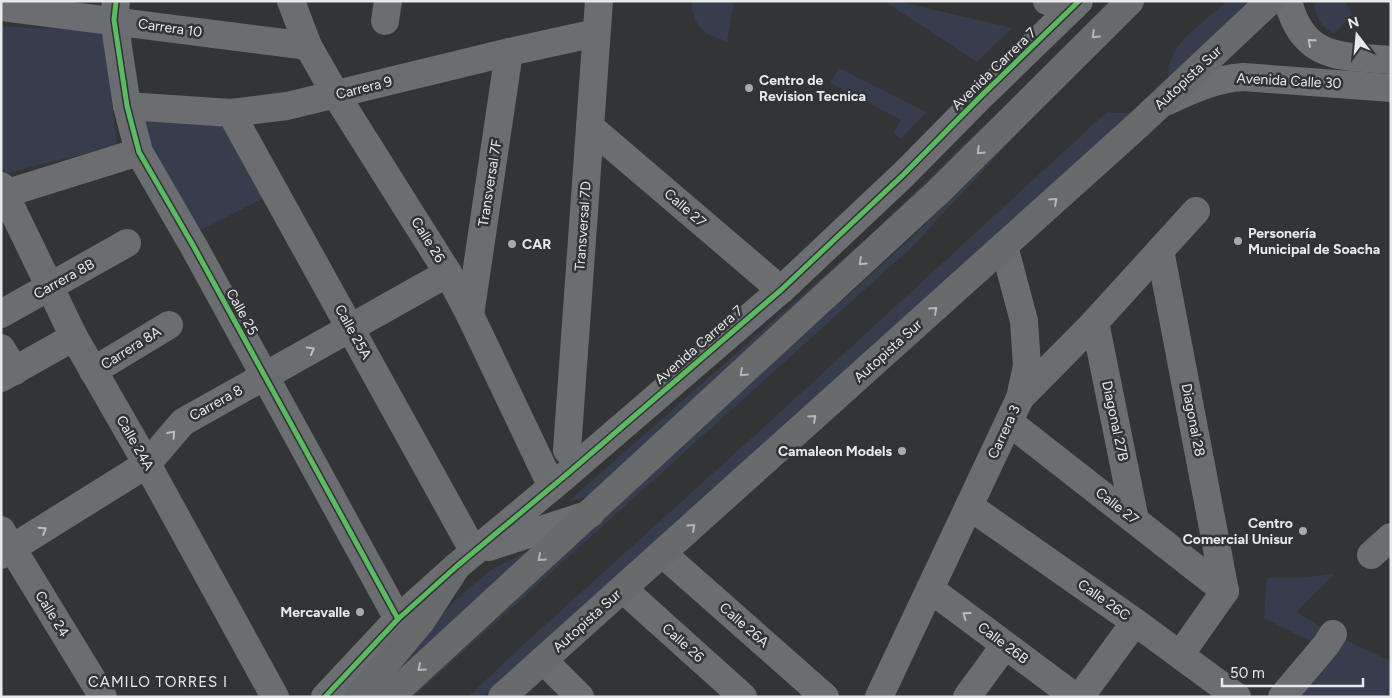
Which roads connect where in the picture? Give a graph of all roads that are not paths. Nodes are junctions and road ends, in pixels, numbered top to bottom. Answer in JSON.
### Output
{"nodes":[{"id":1,"x":291,"y":1,"type":"edge"},
{"id":2,"x":599,"y":1,"type":"edge"},
{"id":3,"x":1130,"y":1,"type":"edge"},
{"id":4,"x":1270,"y":1,"type":"edge"},
{"id":5,"x":1288,"y":1,"type":"edge"},
{"id":6,"x":1066,"y":3,"type":"edge"},
{"id":7,"x":1,"y":7,"type":"edge"},
{"id":8,"x":115,"y":11,"type":"edge"},
{"id":9,"x":596,"y":32,"type":"junction"},
{"id":10,"x":308,"y":46,"type":"junction"},
{"id":11,"x":509,"y":52,"type":"junction"},
{"id":12,"x":1360,"y":57,"type":"junction"},
{"id":13,"x":1391,"y":60,"type":"edge"},
{"id":14,"x":1356,"y":86,"type":"junction"},
{"id":15,"x":1391,"y":88,"type":"edge"},
{"id":16,"x":336,"y":95,"type":"junction"},
{"id":17,"x":1161,"y":103,"type":"junction"},
{"id":18,"x":128,"y":106,"type":"junction"},
{"id":19,"x":231,"y":112,"type":"junction"},
{"id":20,"x":590,"y":127,"type":"junction"},
{"id":21,"x":139,"y":152,"type":"junction"},
{"id":22,"x":3,"y":192,"type":"edge"},
{"id":23,"x":1196,"y":211,"type":"dead end"},
{"id":24,"x":127,"y":243,"type":"dead end"},
{"id":25,"x":1004,"y":246,"type":"junction"},
{"id":26,"x":1160,"y":250,"type":"junction"},
{"id":27,"x":448,"y":273,"type":"junction"},
{"id":28,"x":49,"y":287,"type":"junction"},
{"id":29,"x":781,"y":290,"type":"junction"},
{"id":30,"x":1,"y":314,"type":"edge"},
{"id":31,"x":470,"y":315,"type":"junction"},
{"id":32,"x":1095,"y":322,"type":"junction"},
{"id":33,"x":169,"y":325,"type":"dead end"},
{"id":34,"x":350,"y":328,"type":"junction"},
{"id":35,"x":74,"y":337,"type":"junction"},
{"id":36,"x":1,"y":348,"type":"edge"},
{"id":37,"x":93,"y":371,"type":"junction"},
{"id":38,"x":8,"y":375,"type":"edge"},
{"id":39,"x":264,"y":376,"type":"junction"},
{"id":40,"x":1020,"y":398,"type":"junction"},
{"id":41,"x":1009,"y":422,"type":"junction"},
{"id":42,"x":567,"y":450,"type":"dead end"},
{"id":43,"x":146,"y":464,"type":"junction"},
{"id":44,"x":552,"y":487,"type":"junction"},
{"id":45,"x":969,"y":506,"type":"junction"},
{"id":46,"x":590,"y":514,"type":"junction"},
{"id":47,"x":1135,"y":520,"type":"junction"},
{"id":48,"x":1391,"y":537,"type":"edge"},
{"id":49,"x":5,"y":545,"type":"edge"},
{"id":50,"x":663,"y":554,"type":"junction"},
{"id":51,"x":1371,"y":555,"type":"dead end"},
{"id":52,"x":465,"y":559,"type":"junction"},
{"id":53,"x":623,"y":589,"type":"junction"},
{"id":54,"x":930,"y":589,"type":"junction"},
{"id":55,"x":1225,"y":590,"type":"junction"},
{"id":56,"x":398,"y":618,"type":"junction"},
{"id":57,"x":1135,"y":622,"type":"junction"},
{"id":58,"x":1333,"y":634,"type":"dead end"},
{"id":59,"x":1005,"y":644,"type":"junction"},
{"id":60,"x":1180,"y":655,"type":"junction"},
{"id":61,"x":543,"y":660,"type":"junction"},
{"id":62,"x":103,"y":697,"type":"edge"},
{"id":63,"x":275,"y":697,"type":"edge"},
{"id":64,"x":325,"y":697,"type":"edge"},
{"id":65,"x":358,"y":697,"type":"edge"},
{"id":66,"x":390,"y":697,"type":"edge"},
{"id":67,"x":502,"y":697,"type":"edge"},
{"id":68,"x":580,"y":697,"type":"edge"},
{"id":69,"x":743,"y":697,"type":"edge"},
{"id":70,"x":825,"y":697,"type":"edge"},
{"id":71,"x":879,"y":697,"type":"edge"},
{"id":72,"x":967,"y":697,"type":"edge"},
{"id":73,"x":1075,"y":697,"type":"edge"},
{"id":74,"x":1080,"y":697,"type":"edge"},
{"id":75,"x":1237,"y":697,"type":"edge"},
{"id":76,"x":1282,"y":697,"type":"edge"}],
"edges":[{"from":1,"to":10,"type":"street","name":"Calle 26"},
{"from":2,"to":9,"type":"street","name":"Transversal 7D"},
{"from":3,"to":46,"type":"highway","one_way":true},
{"from":4,"to":17,"type":"highway","name":"Autopista Sur"},
{"from":12,"to":5,"type":"main road","name":"Avenida Calle 30","one_way":true},
{"from":6,"to":29,"type":"main road","name":"Avenida Carrera 7"},
{"from":7,"to":8,"type":"street","name":"Carrera 10"},
{"from":8,"to":10,"type":"street","name":"Carrera 10"},
{"from":8,"to":18,"type":"street","name":"Calle 25"},
{"from":9,"to":11,"type":"street","name":"Carrera 9"},
{"from":9,"to":20,"type":"street","name":"Transversal 7D"},
{"from":10,"to":16,"type":"street","name":"Calle 26"},
{"from":11,"to":16,"type":"street","name":"Carrera 9"},
{"from":11,"to":31,"type":"street","name":"Transversal 7F"},
{"from":12,"to":13,"type":"main road","name":"Avenida Calle 30"},
{"from":12,"to":14,"type":"main road"},
{"from":14,"to":15,"type":"main road","name":"Avenida Calle 30"},
{"from":14,"to":17,"type":"main road","name":"Avenida Calle 30"},
{"from":16,"to":19,"type":"street","name":"Carrera 9"},
{"from":16,"to":27,"type":"street","name":"Calle 26"},
{"from":25,"to":17,"type":"highway","name":"Autopista Sur","one_way":true},
{"from":18,"to":19,"type":"street","name":"Carrera 9"},
{"from":18,"to":21,"type":"street","name":"Calle 25"},
{"from":19,"to":34,"type":"street","name":"Calle 25A"},
{"from":20,"to":29,"type":"street","name":"Calle 27"},
{"from":20,"to":42,"type":"street","name":"Transversal 7D"},
{"from":21,"to":22,"type":"street"},
{"from":21,"to":39,"type":"street","name":"Calle 25"},
{"from":22,"to":28,"type":"street","name":"Calle 24A"},
{"from":23,"to":26,"type":"street","name":"Carrera 3"},
{"from":24,"to":28,"type":"street","name":"Carrera 8B"},
{"from":25,"to":40,"type":"street"},
{"from":50,"to":25,"type":"highway","name":"Autopista Sur","one_way":true},
{"from":26,"to":32,"type":"street","name":"Carrera 3"},
{"from":26,"to":55,"type":"street","name":"Diagonal 28"},
{"from":27,"to":31,"type":"street","name":"Calle 26"},
{"from":27,"to":34,"type":"street","name":"Carrera 8"},
{"from":28,"to":30,"type":"street","name":"Carrera 8B"},
{"from":28,"to":35,"type":"street","name":"Calle 24A"},
{"from":29,"to":44,"type":"main road","name":"Avenida Carrera 7"},
{"from":31,"to":44,"type":"street","name":"Calle 26"},
{"from":32,"to":40,"type":"street","name":"Carrera 3"},
{"from":32,"to":47,"type":"street","name":"Diagonal 27B"},
{"from":33,"to":37,"type":"street","name":"Carrera 8A"},
{"from":39,"to":34,"type":"street","name":"Carrera 8","one_way":true},
{"from":34,"to":52,"type":"street","name":"Calle 25A"},
{"from":35,"to":37,"type":"street","name":"Calle 24A"},
{"from":35,"to":38,"type":"street"},
{"from":36,"to":38,"type":"street"},
{"from":37,"to":43,"type":"street","name":"Calle 24A"},
{"from":43,"to":39,"type":"street","name":"Carrera 8","one_way":true},
{"from":39,"to":56,"type":"street","name":"Calle 25"},
{"from":40,"to":41,"type":"street","name":"Carrera 3"},
{"from":41,"to":45,"type":"street","name":"Carrera 3"},
{"from":41,"to":47,"type":"street","name":"Calle 27"},
{"from":49,"to":43,"type":"street","name":"Carrera 8","one_way":true},
{"from":43,"to":63,"type":"street","name":"Calle 24A"},
{"from":44,"to":52,"type":"main road","name":"Avenida Carrera 7"},
{"from":45,"to":54,"type":"street","name":"Carrera 3"},
{"from":45,"to":57,"type":"street","name":"Calle 26C"},
{"from":46,"to":52,"type":"main road"},
{"from":46,"to":66,"type":"highway","one_way":true},
{"from":47,"to":55,"type":"street","name":"Calle 27"},
{"from":48,"to":51,"type":"street"},
{"from":49,"to":62,"type":"street","name":"Calle 24"},
{"from":50,"to":53,"type":"highway","name":"Autopista Sur"},
{"from":50,"to":70,"type":"street","name":"Calle 26A"},
{"from":52,"to":56,"type":"main road","name":"Avenida Carrera 7"},
{"from":52,"to":65,"type":"highway"},
{"from":53,"to":61,"type":"highway","name":"Autopista Sur"},
{"from":53,"to":69,"type":"street","name":"Calle 26"},
{"from":59,"to":54,"type":"street","name":"Calle 26B","one_way":true},
{"from":54,"to":71,"type":"street","name":"Carrera 3"},
{"from":55,"to":60,"type":"street"},
{"from":56,"to":64,"type":"main road","name":"Avenida Carrera 7"},
{"from":57,"to":60,"type":"street","name":"Calle 26C"},
{"from":57,"to":74,"type":"street"},
{"from":58,"to":76,"type":"street"},
{"from":59,"to":72,"type":"street"},
{"from":59,"to":73,"type":"street","name":"Calle 26B"},
{"from":60,"to":75,"type":"street","name":"Calle 26C"},
{"from":61,"to":67,"type":"highway","name":"Autopista Sur"},
{"from":61,"to":68,"type":"street"}]}
